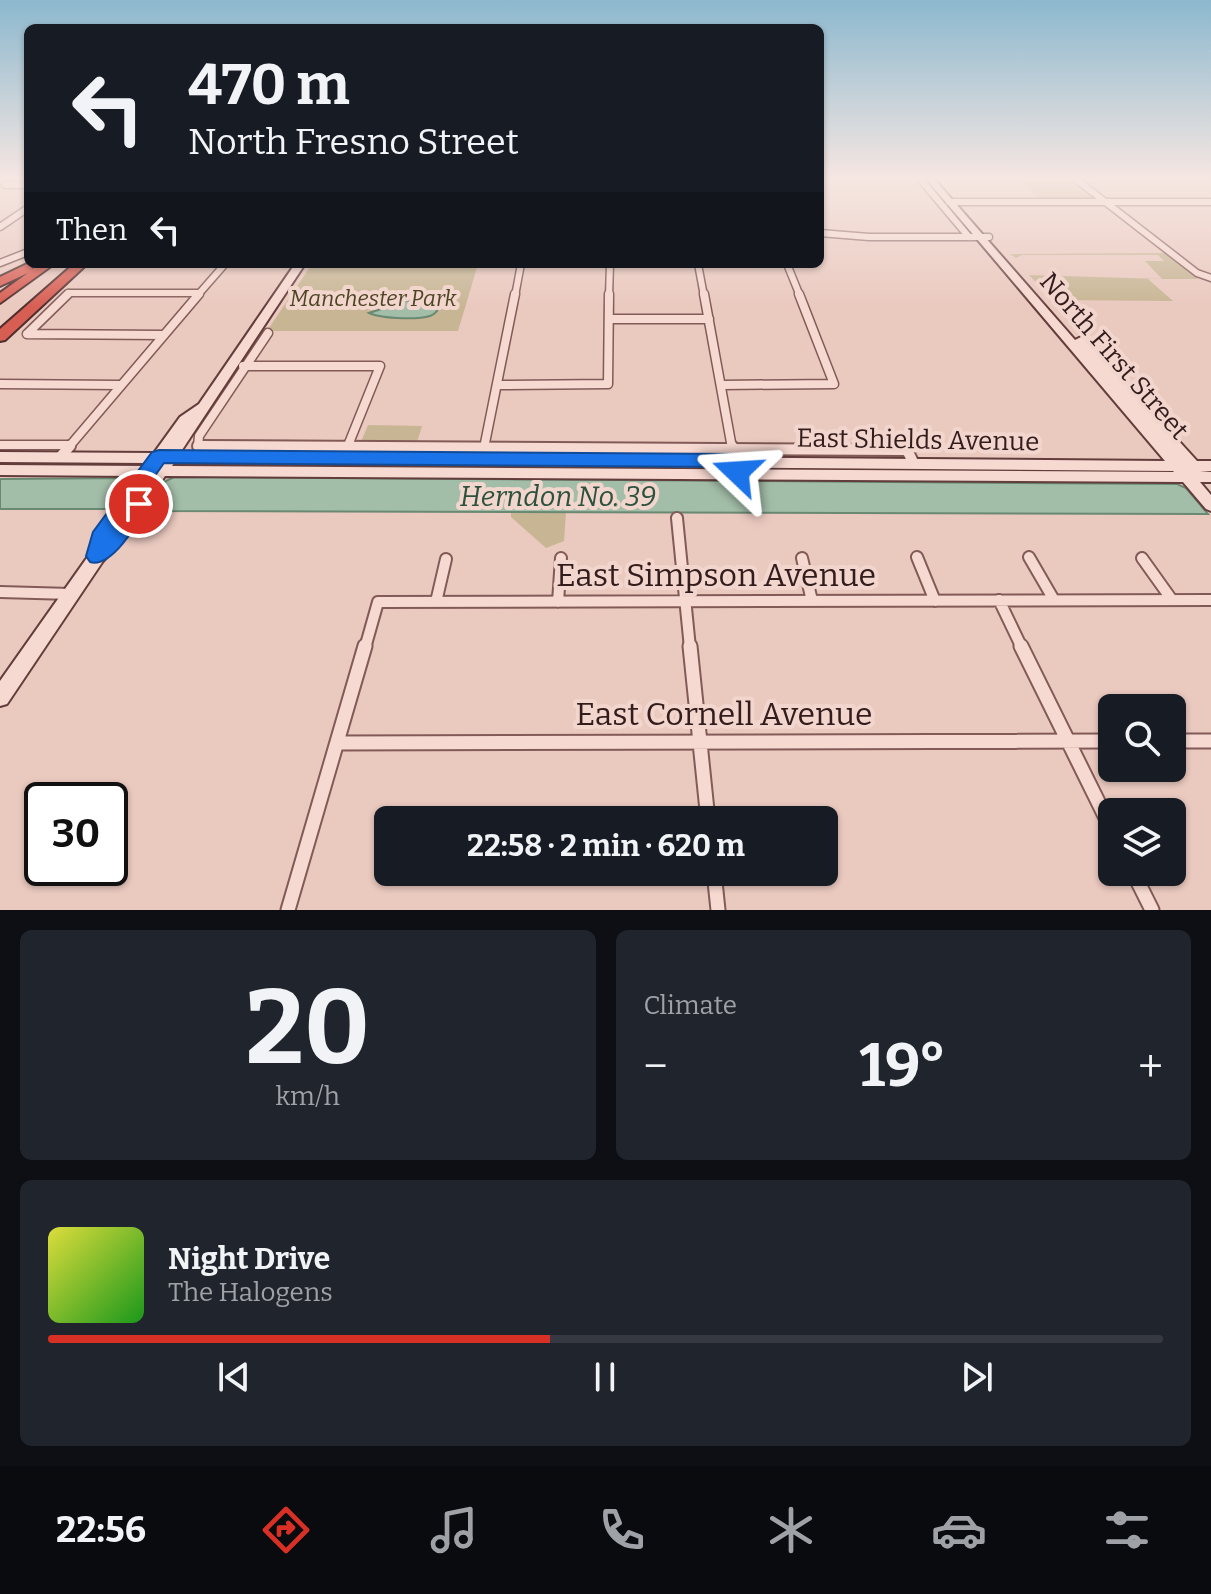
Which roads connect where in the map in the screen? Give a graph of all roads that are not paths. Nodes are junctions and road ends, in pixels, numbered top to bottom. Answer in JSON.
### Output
{"nodes":[{"id":1,"x":964,"y":222,"type":"edge"},
{"id":2,"x":969,"y":222,"type":"edge"},
{"id":3,"x":1134,"y":222,"type":"edge"},
{"id":4,"x":824,"y":234,"type":"edge"},
{"id":5,"x":979,"y":237,"type":"junction"},
{"id":6,"x":24,"y":258,"type":"edge"},
{"id":7,"x":24,"y":259,"type":"edge"},
{"id":8,"x":0,"y":265,"type":"edge"},
{"id":9,"x":43,"y":268,"type":"edge"},
{"id":10,"x":66,"y":268,"type":"edge"},
{"id":11,"x":77,"y":268,"type":"edge"},
{"id":12,"x":222,"y":268,"type":"edge"},
{"id":13,"x":297,"y":268,"type":"edge"},
{"id":14,"x":520,"y":268,"type":"edge"},
{"id":15,"x":610,"y":268,"type":"edge"},
{"id":16,"x":699,"y":268,"type":"edge"},
{"id":17,"x":789,"y":268,"type":"edge"},
{"id":18,"x":1208,"y":278,"type":"edge"},
{"id":19,"x":0,"y":282,"type":"edge"},
{"id":20,"x":200,"y":293,"type":"junction"},
{"id":21,"x":0,"y":299,"type":"edge"},
{"id":22,"x":610,"y":319,"type":"junction"},
{"id":23,"x":709,"y":319,"type":"junction"},
{"id":24,"x":0,"y":320,"type":"edge"},
{"id":25,"x":268,"y":333,"type":"dead end"},
{"id":26,"x":164,"y":335,"type":"junction"},
{"id":27,"x":0,"y":337,"type":"edge"},
{"id":28,"x":1066,"y":337,"type":"junction"},
{"id":29,"x":1102,"y":364,"type":"junction"},
{"id":30,"x":231,"y":366,"type":"junction"},
{"id":31,"x":246,"y":366,"type":"junction"},
{"id":32,"x":0,"y":384,"type":"edge"},
{"id":33,"x":120,"y":385,"type":"junction"},
{"id":34,"x":497,"y":385,"type":"junction"},
{"id":35,"x":721,"y":385,"type":"junction"},
{"id":36,"x":0,"y":445,"type":"edge"},
{"id":37,"x":484,"y":450,"type":"junction"},
{"id":38,"x":66,"y":451,"type":"junction"},
{"id":39,"x":345,"y":452,"type":"junction"},
{"id":40,"x":0,"y":457,"type":"edge"},
{"id":41,"x":735,"y":461,"type":"junction"},
{"id":42,"x":156,"y":469,"type":"junction"},
{"id":43,"x":0,"y":470,"type":"edge"},
{"id":44,"x":249,"y":470,"type":"junction"},
{"id":45,"x":1199,"y":476,"type":"edge"},
{"id":46,"x":1211,"y":505,"type":"edge"},
{"id":47,"x":677,"y":518,"type":"dead end"},
{"id":48,"x":917,"y":557,"type":"dead end"},
{"id":49,"x":1029,"y":557,"type":"dead end"},
{"id":50,"x":561,"y":558,"type":"dead end"},
{"id":51,"x":802,"y":558,"type":"dead end"},
{"id":52,"x":1142,"y":558,"type":"dead end"},
{"id":53,"x":446,"y":559,"type":"dead end"},
{"id":54,"x":0,"y":592,"type":"edge"},
{"id":55,"x":71,"y":594,"type":"junction"},
{"id":56,"x":999,"y":600,"type":"junction"},
{"id":57,"x":1054,"y":600,"type":"junction"},
{"id":58,"x":1172,"y":600,"type":"junction"},
{"id":59,"x":1211,"y":600,"type":"edge"},
{"id":60,"x":686,"y":601,"type":"junction"},
{"id":61,"x":812,"y":601,"type":"junction"},
{"id":62,"x":935,"y":601,"type":"junction"},
{"id":63,"x":436,"y":602,"type":"junction"},
{"id":64,"x":558,"y":602,"type":"junction"},
{"id":65,"x":0,"y":697,"type":"edge"},
{"id":66,"x":1068,"y":741,"type":"junction"},
{"id":67,"x":1098,"y":741,"type":"edge"},
{"id":68,"x":1186,"y":741,"type":"edge"},
{"id":69,"x":1211,"y":741,"type":"edge"},
{"id":70,"x":700,"y":742,"type":"junction"},
{"id":71,"x":337,"y":743,"type":"junction"},
{"id":72,"x":1098,"y":802,"type":"edge"},
{"id":73,"x":707,"y":806,"type":"edge"},
{"id":74,"x":715,"y":886,"type":"edge"},
{"id":75,"x":1140,"y":886,"type":"edge"},
{"id":76,"x":288,"y":910,"type":"edge"},
{"id":77,"x":718,"y":910,"type":"edge"},
{"id":78,"x":1152,"y":910,"type":"edge"}],
"edges":[{"from":1,"to":5,"type":"street"},
{"from":2,"to":5,"type":"main road","name":"North First Street"},
{"from":3,"to":18,"type":"street"},
{"from":4,"to":5,"type":"street"},
{"from":5,"to":28,"type":"main road","name":"North First Street"},
{"from":5,"to":29,"type":"main road","name":"North First Street"},
{"from":6,"to":8,"type":"street"},
{"from":7,"to":19,"type":"highway"},
{"from":9,"to":21,"type":"highway"},
{"from":10,"to":24,"type":"highway"},
{"from":11,"to":27,"type":"highway"},
{"from":12,"to":20,"type":"street"},
{"from":13,"to":30,"type":"main road"},
{"from":14,"to":34,"type":"street"},
{"from":15,"to":22,"type":"street"},
{"from":16,"to":23,"type":"street"},
{"from":17,"to":35,"type":"street"},
{"from":20,"to":26,"type":"street"},
{"from":20,"to":26,"type":"street"},
{"from":22,"to":23,"type":"street"},
{"from":22,"to":34,"type":"street"},
{"from":23,"to":35,"type":"street"},
{"from":25,"to":31,"type":"street"},
{"from":26,"to":33,"type":"street"},
{"from":28,"to":29,"type":"main road"},
{"from":28,"to":45,"type":"main road","name":"North First Street"},
{"from":29,"to":45,"type":"main road","name":"North First Street"},
{"from":30,"to":31,"type":"street"},
{"from":30,"to":42,"type":"main road"},
{"from":31,"to":39,"type":"street"},
{"from":31,"to":39,"type":"street"},
{"from":32,"to":33,"type":"street"},
{"from":33,"to":38,"type":"street"},
{"from":34,"to":37,"type":"street"},
{"from":35,"to":41,"type":"street"},
{"from":36,"to":38,"type":"street","name":"East Shields Avenue"},
{"from":37,"to":39,"type":"street"},
{"from":37,"to":41,"type":"street"},
{"from":38,"to":40,"type":"main road","name":"East Shields Avenue"},
{"from":38,"to":42,"type":"main road","name":"East Shields Avenue"},
{"from":39,"to":41,"type":"main road","name":"East Shields Avenue"},
{"from":39,"to":42,"type":"main road","name":"East Shields Avenue"},
{"from":39,"to":44,"type":"main road"},
{"from":41,"to":44,"type":"main road","name":"East Shields Avenue"},
{"from":41,"to":45,"type":"main road","name":"East Shields Avenue"},
{"from":41,"to":45,"type":"main road","name":"East Shields Avenue"},
{"from":42,"to":43,"type":"main road","name":"East Shields Avenue"},
{"from":42,"to":44,"type":"main road","name":"East Shields Avenue"},
{"from":42,"to":55,"type":"main road"},
{"from":45,"to":46,"type":"main road"},
{"from":47,"to":60,"type":"street"},
{"from":48,"to":62,"type":"street"},
{"from":49,"to":57,"type":"street"},
{"from":50,"to":64,"type":"street"},
{"from":51,"to":61,"type":"street"},
{"from":52,"to":58,"type":"street"},
{"from":53,"to":63,"type":"street"},
{"from":54,"to":55,"type":"street"},
{"from":55,"to":65,"type":"main road"},
{"from":56,"to":57,"type":"street","name":"East Simpson Avenue"},
{"from":56,"to":62,"type":"street","name":"East Simpson Avenue"},
{"from":56,"to":66,"type":"street"},
{"from":57,"to":58,"type":"street","name":"East Simpson Avenue"},
{"from":58,"to":59,"type":"street","name":"East Simpson Avenue"},
{"from":60,"to":61,"type":"street","name":"East Simpson Avenue"},
{"from":60,"to":64,"type":"street","name":"East Simpson Avenue"},
{"from":60,"to":70,"type":"street"},
{"from":61,"to":62,"type":"street","name":"East Simpson Avenue"},
{"from":63,"to":64,"type":"street","name":"East Simpson Avenue"},
{"from":63,"to":71,"type":"street","name":"East Simpson Avenue"},
{"from":66,"to":67,"type":"street","name":"East Cornell Avenue"},
{"from":66,"to":70,"type":"street","name":"East Cornell Avenue"},
{"from":66,"to":72,"type":"street"},
{"from":68,"to":69,"type":"street"},
{"from":70,"to":71,"type":"street","name":"East Cornell Avenue"},
{"from":70,"to":73,"type":"street"},
{"from":71,"to":76,"type":"street"},
{"from":74,"to":77,"type":"street"},
{"from":75,"to":78,"type":"street"}]}
